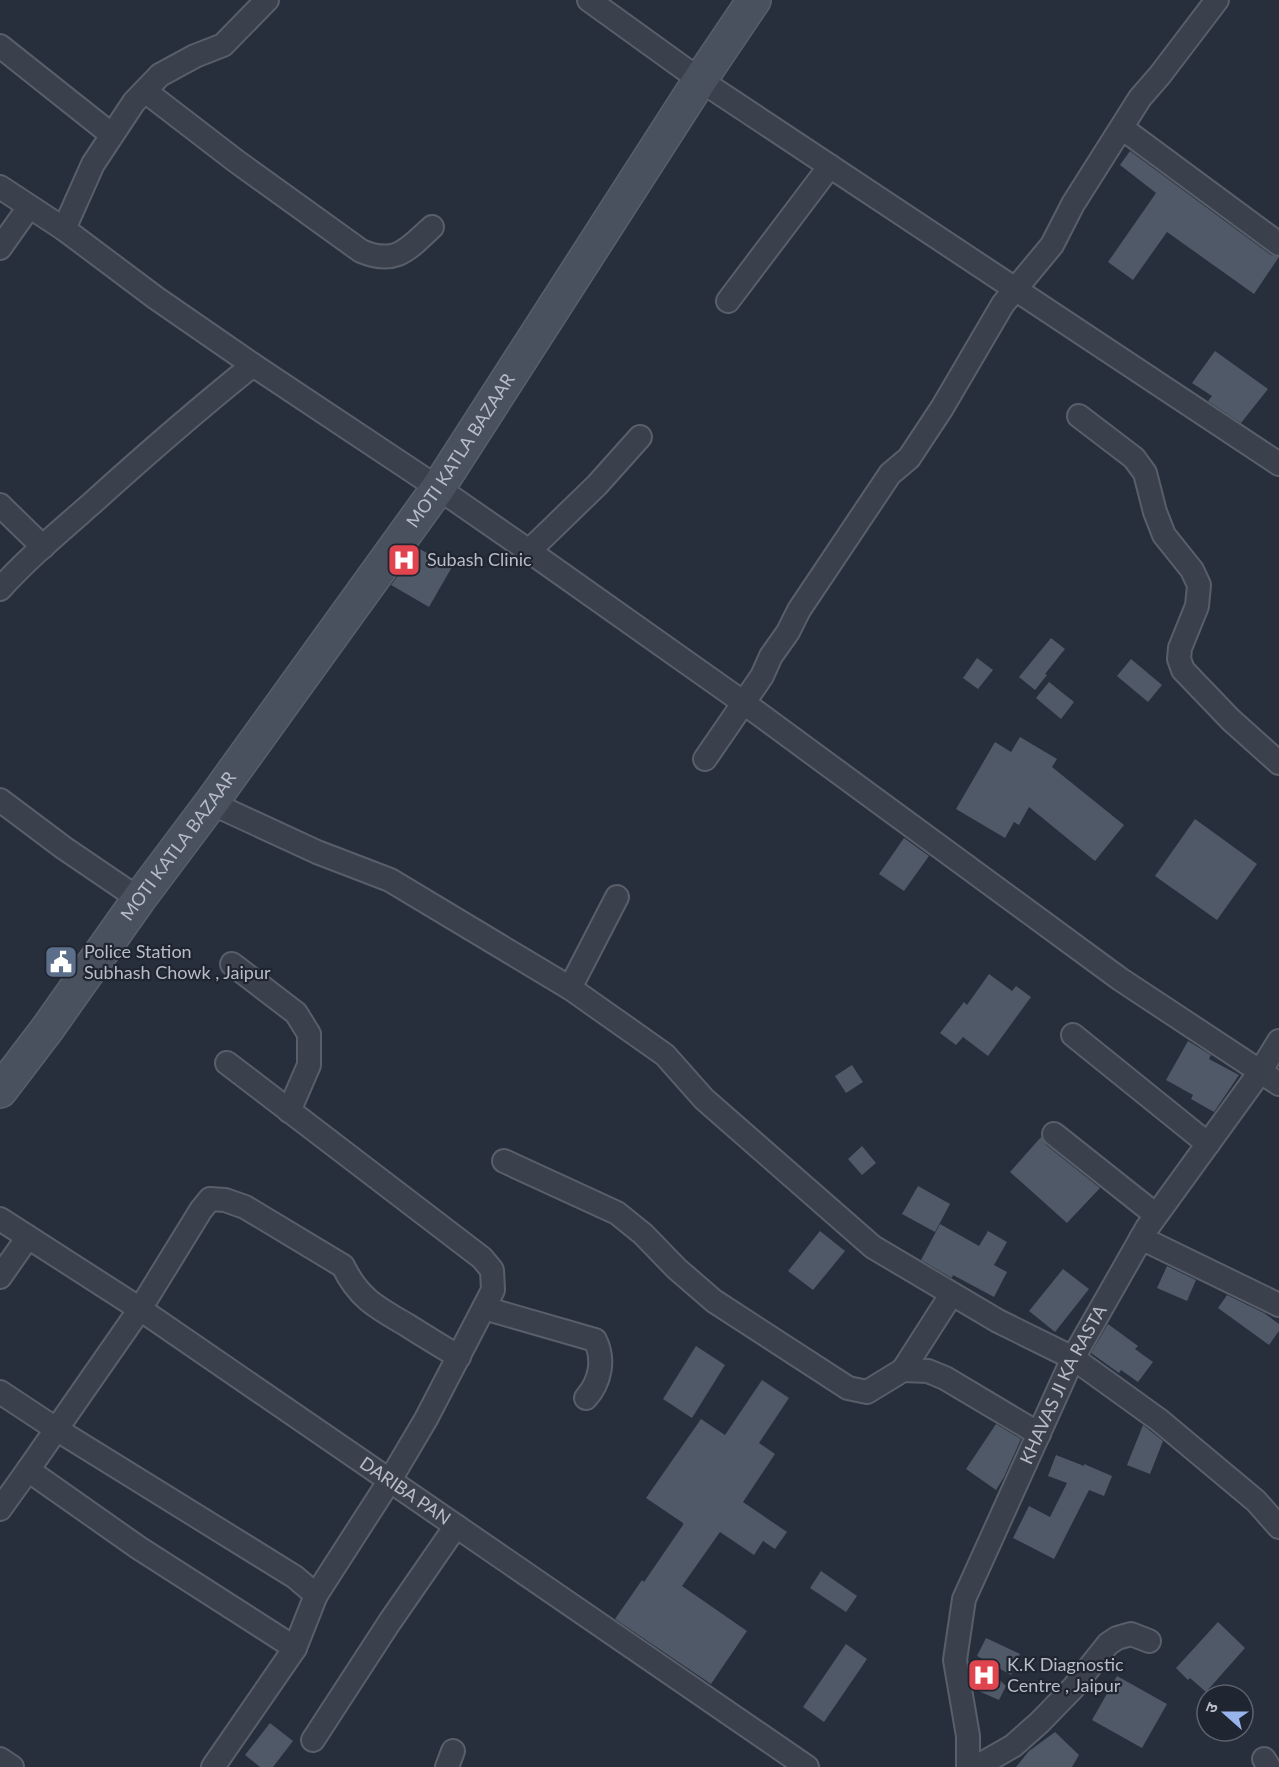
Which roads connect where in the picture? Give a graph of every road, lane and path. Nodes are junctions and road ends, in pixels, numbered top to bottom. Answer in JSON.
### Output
{"nodes":[{"id":1,"x":267,"y":0,"type":"edge"},
{"id":2,"x":589,"y":0,"type":"edge"},
{"id":3,"x":754,"y":0,"type":"edge"},
{"id":4,"x":1216,"y":0,"type":"edge"},
{"id":5,"x":0,"y":45,"type":"edge"},
{"id":6,"x":700,"y":80,"type":"junction"},
{"id":7,"x":145,"y":91,"type":"junction"},
{"id":8,"x":1122,"y":128,"type":"junction"},
{"id":9,"x":112,"y":135,"type":"junction"},
{"id":10,"x":830,"y":166,"type":"junction"},
{"id":11,"x":0,"y":187,"type":"edge"},
{"id":12,"x":29,"y":207,"type":"junction"},
{"id":13,"x":432,"y":227,"type":"dead end"},
{"id":14,"x":64,"y":230,"type":"junction"},
{"id":15,"x":1279,"y":244,"type":"edge"},
{"id":16,"x":0,"y":248,"type":"edge"},
{"id":17,"x":1015,"y":289,"type":"junction"},
{"id":18,"x":728,"y":301,"type":"dead end"},
{"id":19,"x":253,"y":365,"type":"junction"},
{"id":20,"x":1079,"y":416,"type":"dead end"},
{"id":21,"x":640,"y":437,"type":"dead end"},
{"id":22,"x":1279,"y":464,"type":"edge"},
{"id":23,"x":438,"y":488,"type":"junction"},
{"id":24,"x":0,"y":505,"type":"edge"},
{"id":25,"x":43,"y":547,"type":"junction"},
{"id":26,"x":529,"y":551,"type":"junction"},
{"id":27,"x":0,"y":589,"type":"edge"},
{"id":28,"x":744,"y":702,"type":"junction"},
{"id":29,"x":705,"y":759,"type":"dead end"},
{"id":30,"x":1279,"y":763,"type":"edge"},
{"id":31,"x":0,"y":800,"type":"edge"},
{"id":32,"x":211,"y":804,"type":"junction"},
{"id":33,"x":617,"y":897,"type":"dead end"},
{"id":34,"x":139,"y":899,"type":"junction"},
{"id":35,"x":232,"y":964,"type":"dead end"},
{"id":36,"x":570,"y":988,"type":"junction"},
{"id":37,"x":1073,"y":1035,"type":"dead end"},
{"id":38,"x":1279,"y":1041,"type":"edge"},
{"id":39,"x":227,"y":1063,"type":"dead end"},
{"id":40,"x":1270,"y":1078,"type":"edge"},
{"id":41,"x":0,"y":1091,"type":"edge"},
{"id":42,"x":290,"y":1111,"type":"junction"},
{"id":43,"x":1054,"y":1134,"type":"dead end"},
{"id":44,"x":1208,"y":1144,"type":"junction"},
{"id":45,"x":504,"y":1161,"type":"dead end"},
{"id":46,"x":1156,"y":1215,"type":"junction"},
{"id":47,"x":0,"y":1220,"type":"edge"},
{"id":48,"x":28,"y":1237,"type":"junction"},
{"id":49,"x":1141,"y":1238,"type":"junction"},
{"id":50,"x":0,"y":1277,"type":"edge"},
{"id":51,"x":951,"y":1295,"type":"junction"},
{"id":52,"x":1279,"y":1305,"type":"edge"},
{"id":53,"x":484,"y":1308,"type":"junction"},
{"id":54,"x":140,"y":1309,"type":"junction"},
{"id":55,"x":459,"y":1357,"type":"junction"},
{"id":56,"x":1073,"y":1358,"type":"junction"},
{"id":57,"x":903,"y":1370,"type":"junction"},
{"id":58,"x":0,"y":1392,"type":"edge"},
{"id":59,"x":586,"y":1398,"type":"dead end"},
{"id":60,"x":56,"y":1429,"type":"junction"},
{"id":61,"x":1039,"y":1434,"type":"junction"},
{"id":62,"x":28,"y":1470,"type":"junction"},
{"id":63,"x":390,"y":1480,"type":"junction"},
{"id":64,"x":0,"y":1509,"type":"edge"},
{"id":65,"x":456,"y":1526,"type":"junction"},
{"id":66,"x":1279,"y":1527,"type":"edge"},
{"id":67,"x":316,"y":1595,"type":"junction"},
{"id":68,"x":1149,"y":1641,"type":"dead end"},
{"id":69,"x":295,"y":1648,"type":"junction"},
{"id":70,"x":313,"y":1740,"type":"dead end"},
{"id":71,"x":0,"y":1759,"type":"edge"},
{"id":72,"x":12,"y":1767,"type":"edge"},
{"id":73,"x":213,"y":1767,"type":"edge"},
{"id":74,"x":807,"y":1767,"type":"edge"},
{"id":75,"x":968,"y":1767,"type":"edge"},
{"id":76,"x":976,"y":1767,"type":"edge"}],
"edges":[{"from":1,"to":7,"type":"street"},
{"from":2,"to":6,"type":"street"},
{"from":3,"to":6,"type":"street","name":"MOTI KATLA BAZAAR"},
{"from":4,"to":8,"type":"street"},
{"from":5,"to":9,"type":"street"},
{"from":6,"to":10,"type":"street"},
{"from":6,"to":23,"type":"street","name":"MOTI KATLA BAZAAR"},
{"from":7,"to":9,"type":"street"},
{"from":7,"to":13,"type":"street"},
{"from":8,"to":15,"type":"street"},
{"from":8,"to":17,"type":"street"},
{"from":9,"to":14,"type":"street"},
{"from":10,"to":17,"type":"street"},
{"from":10,"to":18,"type":"street"},
{"from":11,"to":12,"type":"street"},
{"from":12,"to":14,"type":"street"},
{"from":12,"to":16,"type":"street"},
{"from":14,"to":19,"type":"street"},
{"from":17,"to":22,"type":"street"},
{"from":17,"to":28,"type":"street"},
{"from":19,"to":23,"type":"street"},
{"from":19,"to":25,"type":"street"},
{"from":20,"to":30,"type":"street"},
{"from":21,"to":26,"type":"street"},
{"from":23,"to":26,"type":"street"},
{"from":23,"to":32,"type":"street","name":"MOTI KATLA BAZAAR"},
{"from":24,"to":25,"type":"street"},
{"from":25,"to":27,"type":"street"},
{"from":26,"to":28,"type":"street"},
{"from":28,"to":29,"type":"street"},
{"from":28,"to":40,"type":"street"},
{"from":31,"to":34,"type":"street"},
{"from":32,"to":34,"type":"street","name":"MOTI KATLA BAZAAR"},
{"from":32,"to":36,"type":"street"},
{"from":33,"to":36,"type":"street"},
{"from":34,"to":41,"type":"street","name":"MOTI KATLA BAZAAR"},
{"from":35,"to":42,"type":"street"},
{"from":36,"to":51,"type":"street"},
{"from":37,"to":44,"type":"street"},
{"from":38,"to":40,"type":"street","name":"KHAVAS JI KA RASTA"},
{"from":39,"to":42,"type":"street"},
{"from":40,"to":44,"type":"street","name":"KHAVAS JI KA RASTA"},
{"from":42,"to":53,"type":"street"},
{"from":43,"to":46,"type":"street"},
{"from":44,"to":46,"type":"street","name":"KHAVAS JI KA RASTA"},
{"from":45,"to":57,"type":"street"},
{"from":46,"to":49,"type":"street","name":"KHAVAS JI KA RASTA"},
{"from":47,"to":48,"type":"street","name":"DARIBA PAN"},
{"from":48,"to":50,"type":"street"},
{"from":48,"to":54,"type":"street","name":"DARIBA PAN"},
{"from":49,"to":52,"type":"street"},
{"from":49,"to":56,"type":"street","name":"KHAVAS JI KA RASTA"},
{"from":51,"to":56,"type":"street"},
{"from":51,"to":57,"type":"street"},
{"from":53,"to":55,"type":"street"},
{"from":53,"to":59,"type":"street"},
{"from":54,"to":55,"type":"street"},
{"from":54,"to":60,"type":"street"},
{"from":54,"to":63,"type":"street","name":"DARIBA PAN"},
{"from":55,"to":63,"type":"street"},
{"from":56,"to":61,"type":"street","name":"KHAVAS JI KA RASTA"},
{"from":56,"to":66,"type":"street"},
{"from":57,"to":61,"type":"street"},
{"from":58,"to":60,"type":"street"},
{"from":60,"to":62,"type":"street"},
{"from":60,"to":67,"type":"street"},
{"from":61,"to":75,"type":"street","name":"KHAVAS JI KA RASTA"},
{"from":62,"to":64,"type":"street"},
{"from":62,"to":69,"type":"street"},
{"from":63,"to":65,"type":"street","name":"DARIBA PAN"},
{"from":63,"to":67,"type":"street"},
{"from":65,"to":70,"type":"street"},
{"from":65,"to":74,"type":"street","name":"DARIBA PAN"},
{"from":67,"to":69,"type":"street"},
{"from":68,"to":76,"type":"street"},
{"from":69,"to":73,"type":"street"},
{"from":71,"to":72,"type":"street"}]}
